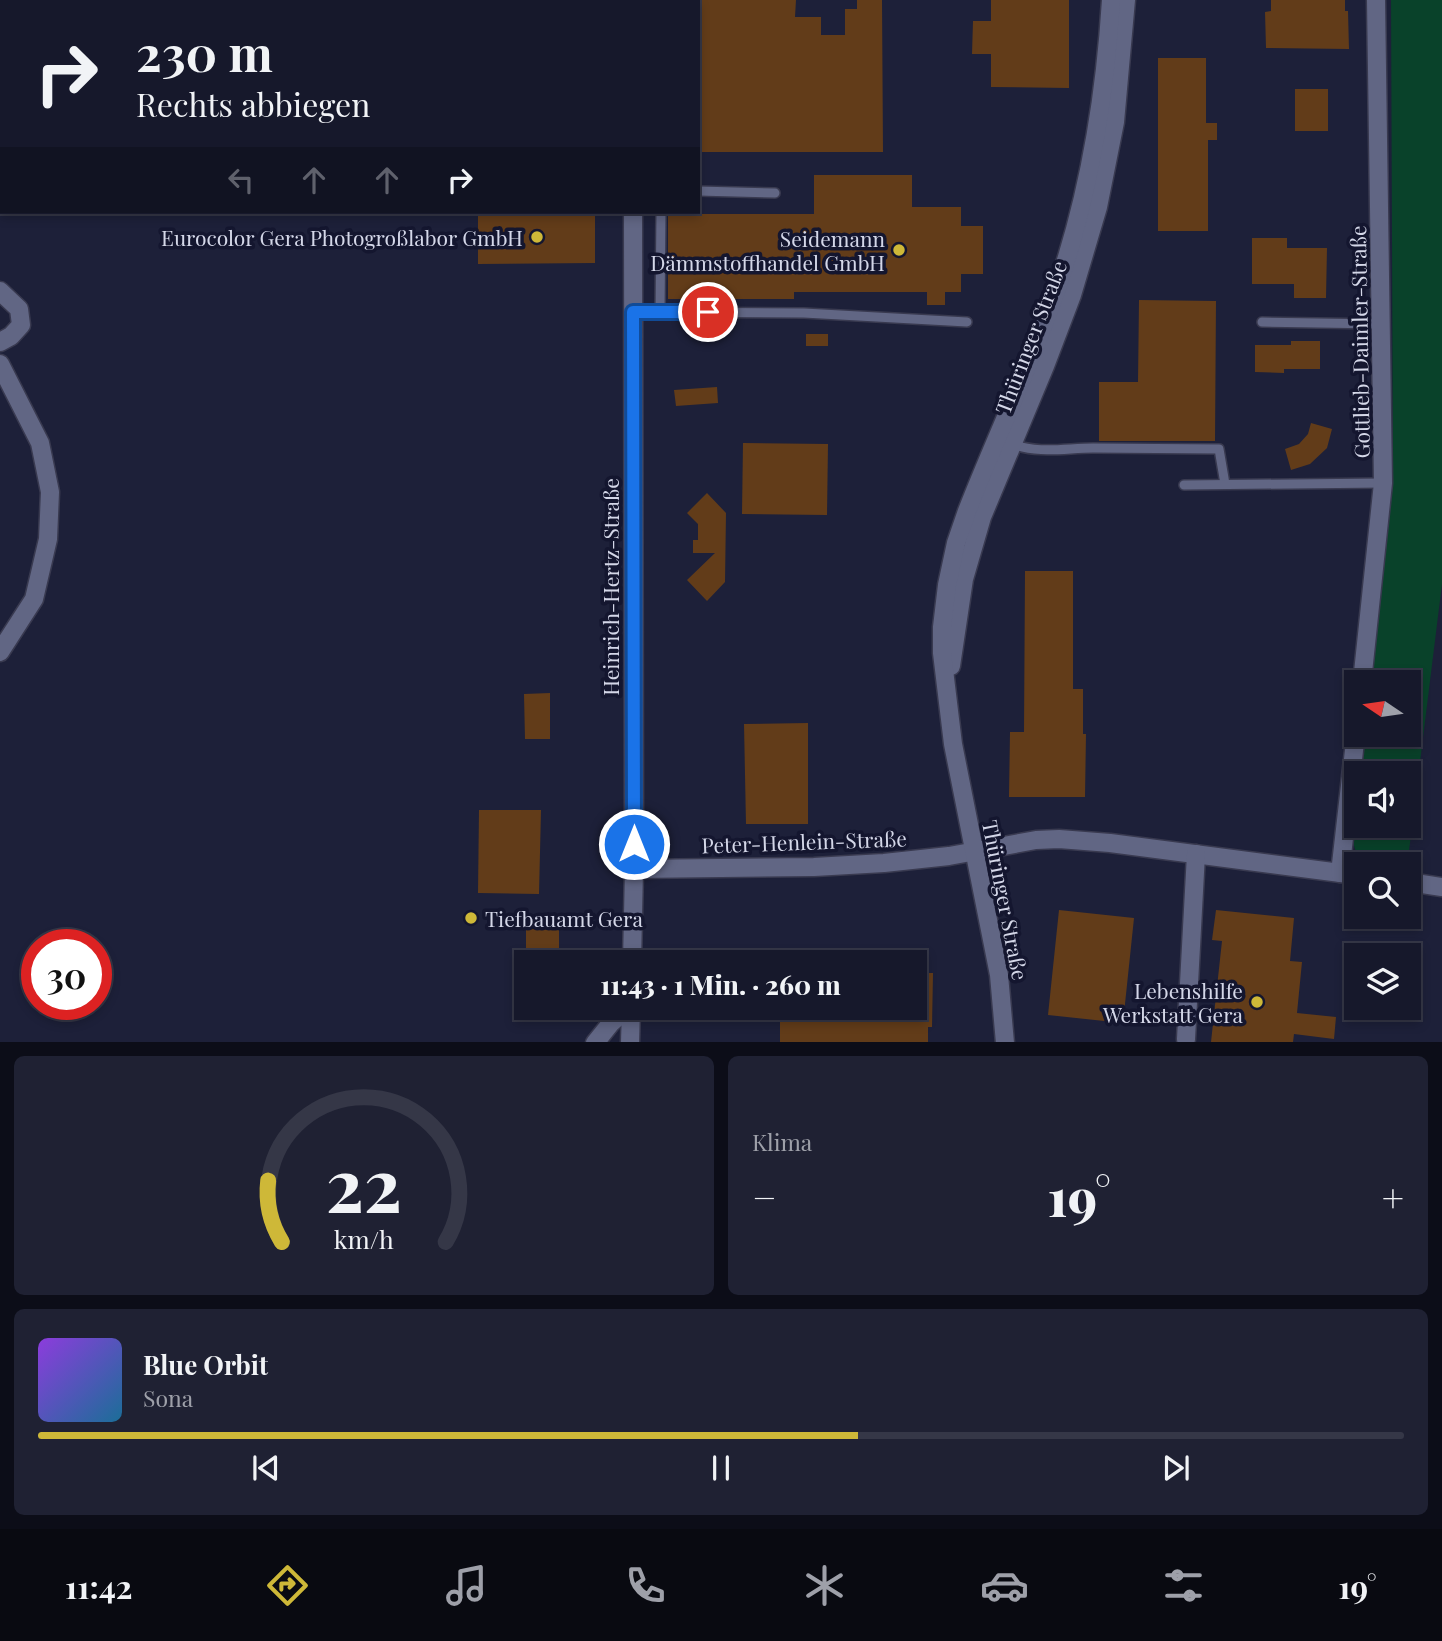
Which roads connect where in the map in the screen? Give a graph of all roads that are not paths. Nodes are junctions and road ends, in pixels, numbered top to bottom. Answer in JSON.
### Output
{"nodes":[{"id":1,"x":1111,"y":0,"type":"edge"},
{"id":2,"x":1126,"y":0,"type":"edge"},
{"id":3,"x":1376,"y":0,"type":"edge"},
{"id":4,"x":700,"y":191,"type":"edge"},
{"id":5,"x":775,"y":193,"type":"dead end"},
{"id":6,"x":633,"y":214,"type":"edge"},
{"id":7,"x":661,"y":214,"type":"edge"},
{"id":8,"x":0,"y":291,"type":"edge"},
{"id":9,"x":633,"y":312,"type":"junction"},
{"id":10,"x":660,"y":312,"type":"junction"},
{"id":11,"x":967,"y":322,"type":"dead end"},
{"id":12,"x":1262,"y":322,"type":"dead end"},
{"id":13,"x":1381,"y":324,"type":"junction"},
{"id":14,"x":0,"y":342,"type":"edge"},
{"id":15,"x":0,"y":364,"type":"edge"},
{"id":16,"x":1005,"y":441,"type":"junction"},
{"id":17,"x":1383,"y":483,"type":"junction"},
{"id":18,"x":1225,"y":484,"type":"junction"},
{"id":19,"x":1184,"y":485,"type":"dead end"},
{"id":20,"x":0,"y":652,"type":"edge"},
{"id":21,"x":1363,"y":670,"type":"edge"},
{"id":22,"x":1355,"y":747,"type":"edge"},
{"id":23,"x":974,"y":851,"type":"junction"},
{"id":24,"x":1349,"y":852,"type":"edge"},
{"id":25,"x":1196,"y":854,"type":"junction"},
{"id":26,"x":634,"y":869,"type":"junction"},
{"id":27,"x":1344,"y":873,"type":"edge"},
{"id":28,"x":1421,"y":884,"type":"edge"},
{"id":29,"x":1442,"y":887,"type":"edge"},
{"id":30,"x":632,"y":950,"type":"edge"},
{"id":31,"x":615,"y":1020,"type":"edge"},
{"id":32,"x":629,"y":1020,"type":"edge"},
{"id":33,"x":1186,"y":1039,"type":"dead end"},
{"id":34,"x":595,"y":1042,"type":"edge"},
{"id":35,"x":630,"y":1042,"type":"edge"},
{"id":36,"x":1005,"y":1042,"type":"edge"}],
"edges":[{"from":1,"to":16,"type":"street","name":"Thüringer Straße"},
{"from":2,"to":16,"type":"street","name":"Thüringer Straße"},
{"from":3,"to":13,"type":"street","name":"Gottlieb-Daimler-Straße"},
{"from":4,"to":5,"type":"lane"},
{"from":6,"to":9,"type":"street","name":"Heinrich-Hertz-Straße"},
{"from":7,"to":10,"type":"lane"},
{"from":8,"to":14,"type":"street"},
{"from":9,"to":10,"type":"lane"},
{"from":9,"to":26,"type":"street","name":"Heinrich-Hertz-Straße"},
{"from":10,"to":11,"type":"lane"},
{"from":12,"to":13,"type":"lane"},
{"from":13,"to":17,"type":"street","name":"Gottlieb-Daimler-Straße"},
{"from":15,"to":20,"type":"street"},
{"from":16,"to":18,"type":"lane"},
{"from":16,"to":23,"type":"street","name":"Thüringer Straße"},
{"from":17,"to":18,"type":"lane"},
{"from":17,"to":21,"type":"street","name":"Gottlieb-Daimler-Straße"},
{"from":18,"to":19,"type":"lane"},
{"from":22,"to":24,"type":"street"},
{"from":23,"to":25,"type":"street","name":"Peter-Henlein-Straße"},
{"from":23,"to":26,"type":"street","name":"Peter-Henlein-Straße"},
{"from":23,"to":36,"type":"street","name":"Thüringer Straße"},
{"from":25,"to":27,"type":"street","name":"Peter-Henlein-Straße"},
{"from":25,"to":33,"type":"street"},
{"from":26,"to":30,"type":"street","name":"Heinrich-Hertz-Straße"},
{"from":28,"to":29,"type":"street"},
{"from":31,"to":34,"type":"street"},
{"from":32,"to":35,"type":"street"}]}
